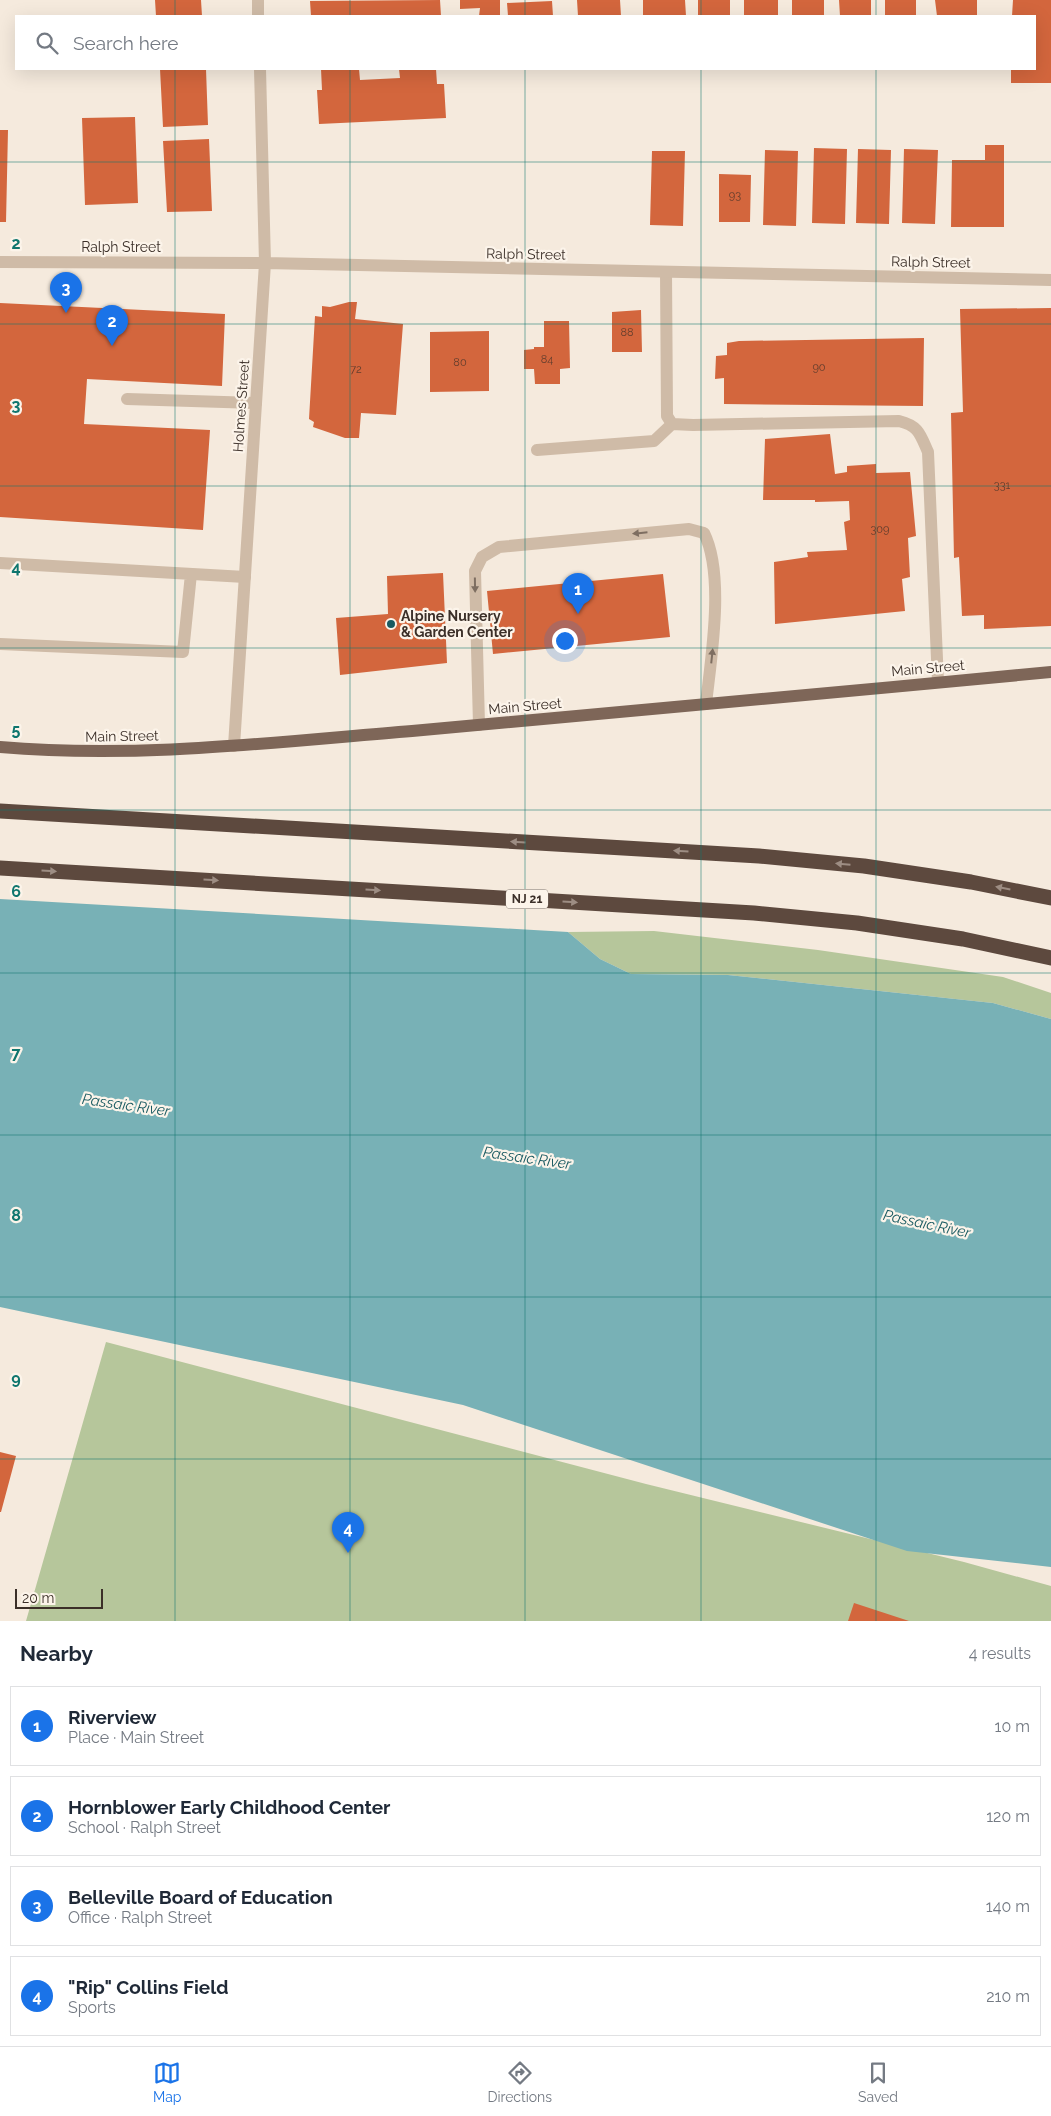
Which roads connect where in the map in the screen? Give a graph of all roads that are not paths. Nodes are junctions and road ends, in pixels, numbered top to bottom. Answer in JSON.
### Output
{"nodes":[{"id":1,"x":258,"y":0,"type":"edge"},
{"id":2,"x":258,"y":15,"type":"edge"},
{"id":3,"x":260,"y":70,"type":"edge"},
{"id":4,"x":0,"y":262,"type":"edge"},
{"id":5,"x":265,"y":263,"type":"junction"},
{"id":6,"x":666,"y":272,"type":"junction"},
{"id":7,"x":1051,"y":280,"type":"edge"},
{"id":8,"x":127,"y":399,"type":"dead end"},
{"id":9,"x":256,"y":403,"type":"junction"},
{"id":10,"x":672,"y":424,"type":"junction"},
{"id":11,"x":537,"y":450,"type":"dead end"},
{"id":12,"x":0,"y":563,"type":"edge"},
{"id":13,"x":190,"y":574,"type":"junction"},
{"id":14,"x":245,"y":577,"type":"junction"},
{"id":15,"x":0,"y":644,"type":"edge"},
{"id":16,"x":1051,"y":672,"type":"edge"},
{"id":17,"x":938,"y":682,"type":"junction"},
{"id":18,"x":706,"y":704,"type":"junction"},
{"id":19,"x":479,"y":726,"type":"junction"},
{"id":20,"x":234,"y":746,"type":"junction"},
{"id":21,"x":0,"y":747,"type":"edge"},
{"id":22,"x":0,"y":811,"type":"edge"},
{"id":23,"x":0,"y":868,"type":"edge"},
{"id":24,"x":1051,"y":898,"type":"edge"},
{"id":25,"x":1051,"y":958,"type":"edge"}],
"edges":[{"from":1,"to":2,"type":"street"},
{"from":3,"to":5,"type":"street","name":"Holmes Street"},
{"from":4,"to":5,"type":"street","name":"Ralph Street"},
{"from":5,"to":6,"type":"street","name":"Ralph Street"},
{"from":5,"to":9,"type":"street","name":"Holmes Street"},
{"from":6,"to":7,"type":"street","name":"Ralph Street"},
{"from":6,"to":10,"type":"street"},
{"from":8,"to":9,"type":"street"},
{"from":9,"to":14,"type":"street","name":"Holmes Street"},
{"from":10,"to":11,"type":"street"},
{"from":10,"to":17,"type":"street"},
{"from":12,"to":13,"type":"street"},
{"from":13,"to":14,"type":"street"},
{"from":13,"to":15,"type":"street"},
{"from":14,"to":20,"type":"street","name":"Holmes Street"},
{"from":16,"to":17,"type":"main road","name":"Main Street"},
{"from":17,"to":18,"type":"main road","name":"Main Street"},
{"from":18,"to":19,"type":"main road","name":"Main Street"},
{"from":18,"to":19,"type":"street","one_way":true},
{"from":19,"to":20,"type":"main road","name":"Main Street"},
{"from":20,"to":21,"type":"main road","name":"Main Street"},
{"from":24,"to":22,"type":"highway","one_way":true},
{"from":23,"to":25,"type":"highway","number":"NJ 21","one_way":true}]}
